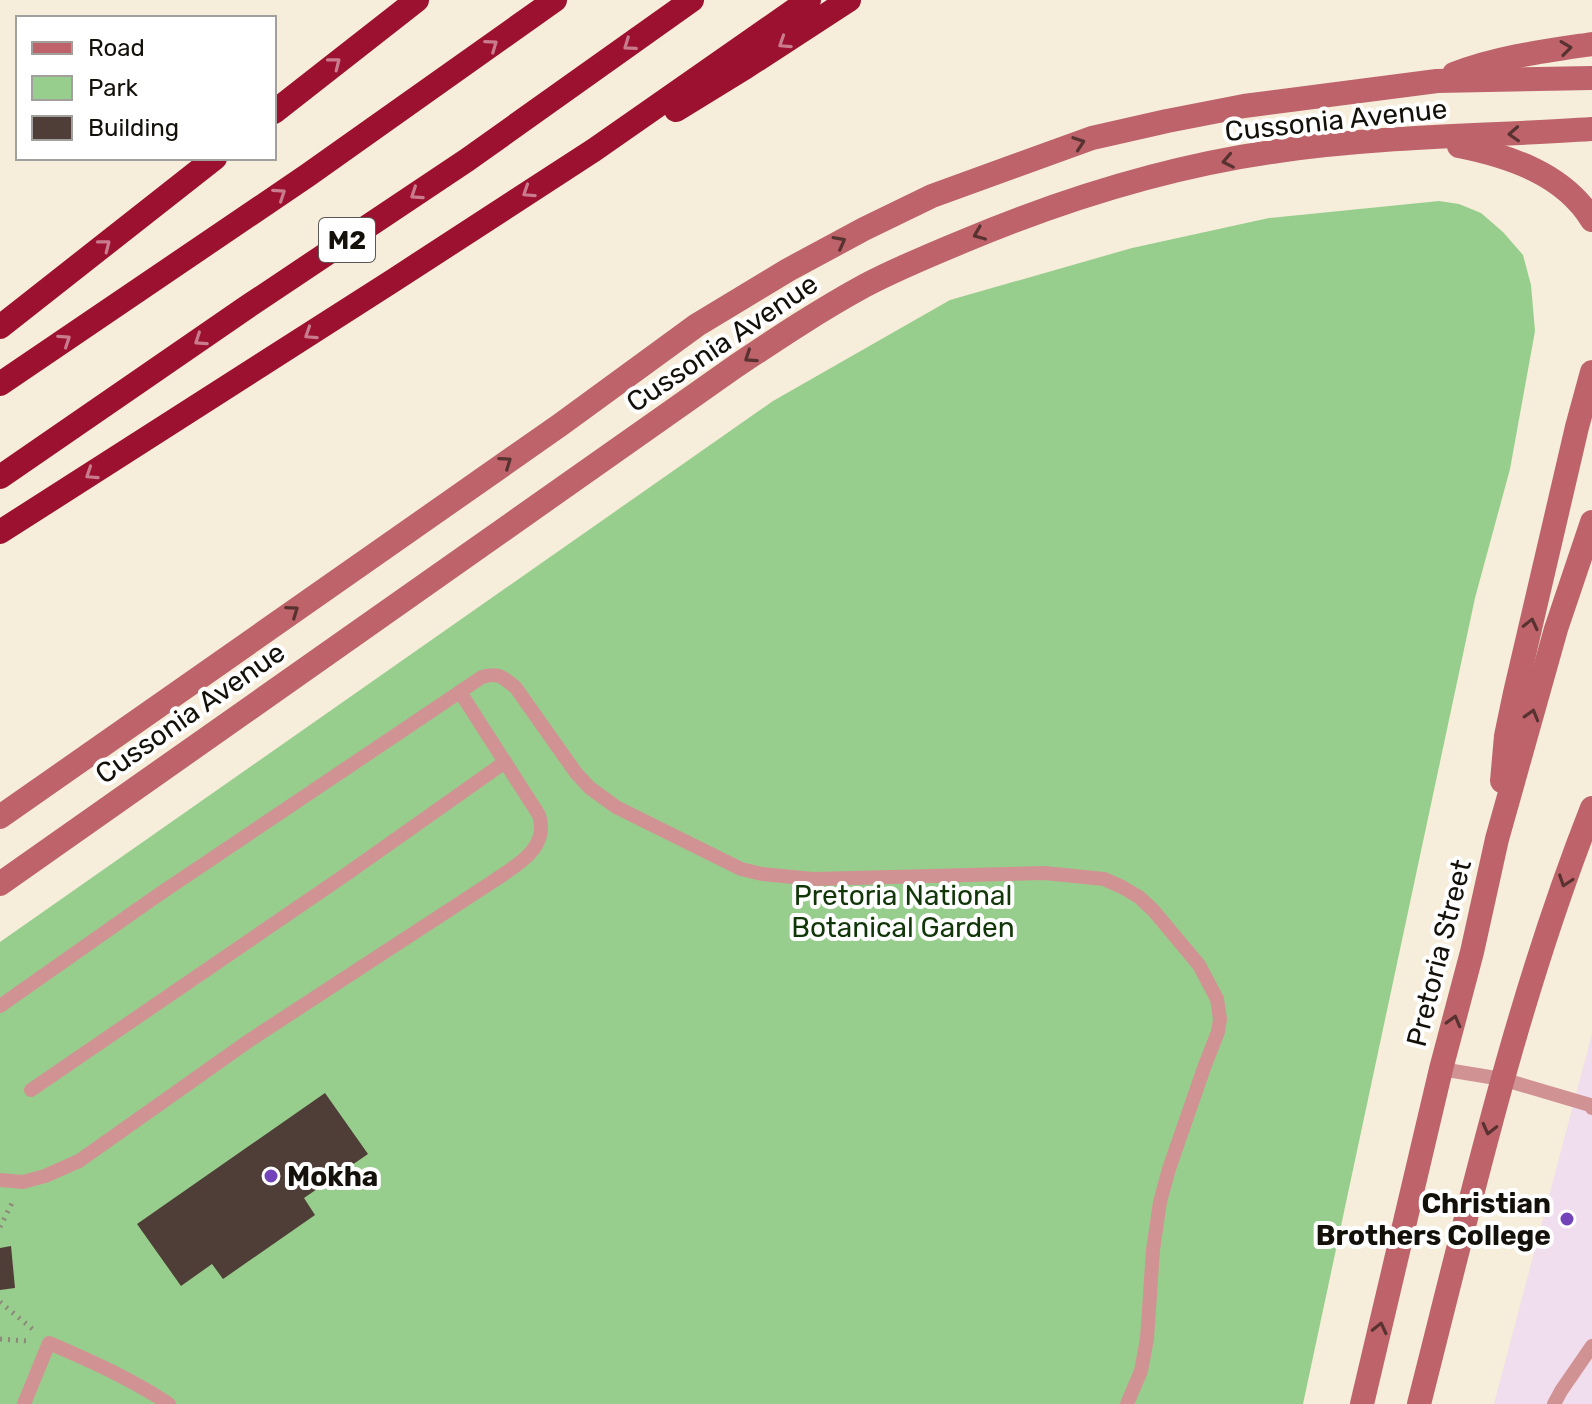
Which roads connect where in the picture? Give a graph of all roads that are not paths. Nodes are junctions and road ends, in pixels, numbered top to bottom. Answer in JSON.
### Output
{"nodes":[{"id":1,"x":417,"y":0,"type":"edge"},
{"id":2,"x":555,"y":0,"type":"edge"},
{"id":3,"x":692,"y":0,"type":"edge"},
{"id":4,"x":809,"y":0,"type":"edge"},
{"id":5,"x":849,"y":0,"type":"edge"},
{"id":6,"x":1592,"y":44,"type":"edge"},
{"id":7,"x":1592,"y":78,"type":"edge"},
{"id":8,"x":1437,"y":81,"type":"junction"},
{"id":9,"x":276,"y":110,"type":"edge"},
{"id":10,"x":1592,"y":129,"type":"edge"},
{"id":11,"x":1426,"y":139,"type":"junction"},
{"id":12,"x":594,"y":150,"type":"junction"},
{"id":13,"x":212,"y":160,"type":"edge"},
{"id":14,"x":1592,"y":220,"type":"edge"},
{"id":15,"x":0,"y":327,"type":"edge"},
{"id":16,"x":1592,"y":372,"type":"edge"},
{"id":17,"x":0,"y":384,"type":"edge"},
{"id":18,"x":0,"y":477,"type":"edge"},
{"id":19,"x":1592,"y":522,"type":"edge"},
{"id":20,"x":0,"y":532,"type":"edge"},
{"id":21,"x":460,"y":692,"type":"junction"},
{"id":22,"x":505,"y":762,"type":"junction"},
{"id":23,"x":1592,"y":808,"type":"edge"},
{"id":24,"x":0,"y":817,"type":"edge"},
{"id":25,"x":1497,"y":839,"type":"junction"},
{"id":26,"x":0,"y":884,"type":"edge"},
{"id":27,"x":0,"y":1006,"type":"edge"},
{"id":28,"x":1441,"y":1069,"type":"junction"},
{"id":29,"x":1502,"y":1079,"type":"junction"},
{"id":30,"x":31,"y":1090,"type":"dead end"},
{"id":31,"x":1591,"y":1106,"type":"edge"},
{"id":32,"x":0,"y":1180,"type":"edge"},
{"id":33,"x":1592,"y":1346,"type":"edge"},
{"id":34,"x":24,"y":1404,"type":"edge"},
{"id":35,"x":169,"y":1404,"type":"edge"},
{"id":36,"x":1127,"y":1404,"type":"edge"},
{"id":37,"x":1362,"y":1404,"type":"edge"},
{"id":38,"x":1419,"y":1404,"type":"edge"},
{"id":39,"x":1554,"y":1404,"type":"edge"}],
"edges":[{"from":9,"to":1,"type":"highway","one_way":true},
{"from":17,"to":2,"type":"highway","number":"M2","one_way":true},
{"from":3,"to":18,"type":"highway","number":"M2","one_way":true},
{"from":4,"to":12,"type":"highway"},
{"from":5,"to":12,"type":"highway","one_way":true},
{"from":8,"to":6,"type":"main road","one_way":true},
{"from":7,"to":8,"type":"main road"},
{"from":24,"to":8,"type":"main road","name":"Cussonia Avenue","one_way":true},
{"from":10,"to":11,"type":"main road","name":"Cussonia Avenue","one_way":true},
{"from":11,"to":14,"type":"main road"},
{"from":11,"to":26,"type":"main road","name":"Cussonia Avenue","one_way":true},
{"from":12,"to":20,"type":"highway","one_way":true},
{"from":15,"to":13,"type":"highway","one_way":true},
{"from":25,"to":16,"type":"main road","one_way":true},
{"from":25,"to":19,"type":"main road","name":"Pretoria Street","one_way":true},
{"from":21,"to":22,"type":"lane"},
{"from":21,"to":27,"type":"lane"},
{"from":21,"to":36,"type":"lane"},
{"from":22,"to":30,"type":"lane"},
{"from":22,"to":32,"type":"lane"},
{"from":23,"to":29,"type":"main road","one_way":true},
{"from":28,"to":25,"type":"main road","name":"Pretoria Street","one_way":true},
{"from":28,"to":29,"type":"lane"},
{"from":37,"to":28,"type":"main road","name":"Pretoria Street","one_way":true},
{"from":29,"to":31,"type":"lane"},
{"from":29,"to":38,"type":"main road","one_way":true},
{"from":33,"to":39,"type":"lane"},
{"from":34,"to":35,"type":"lane"}]}
